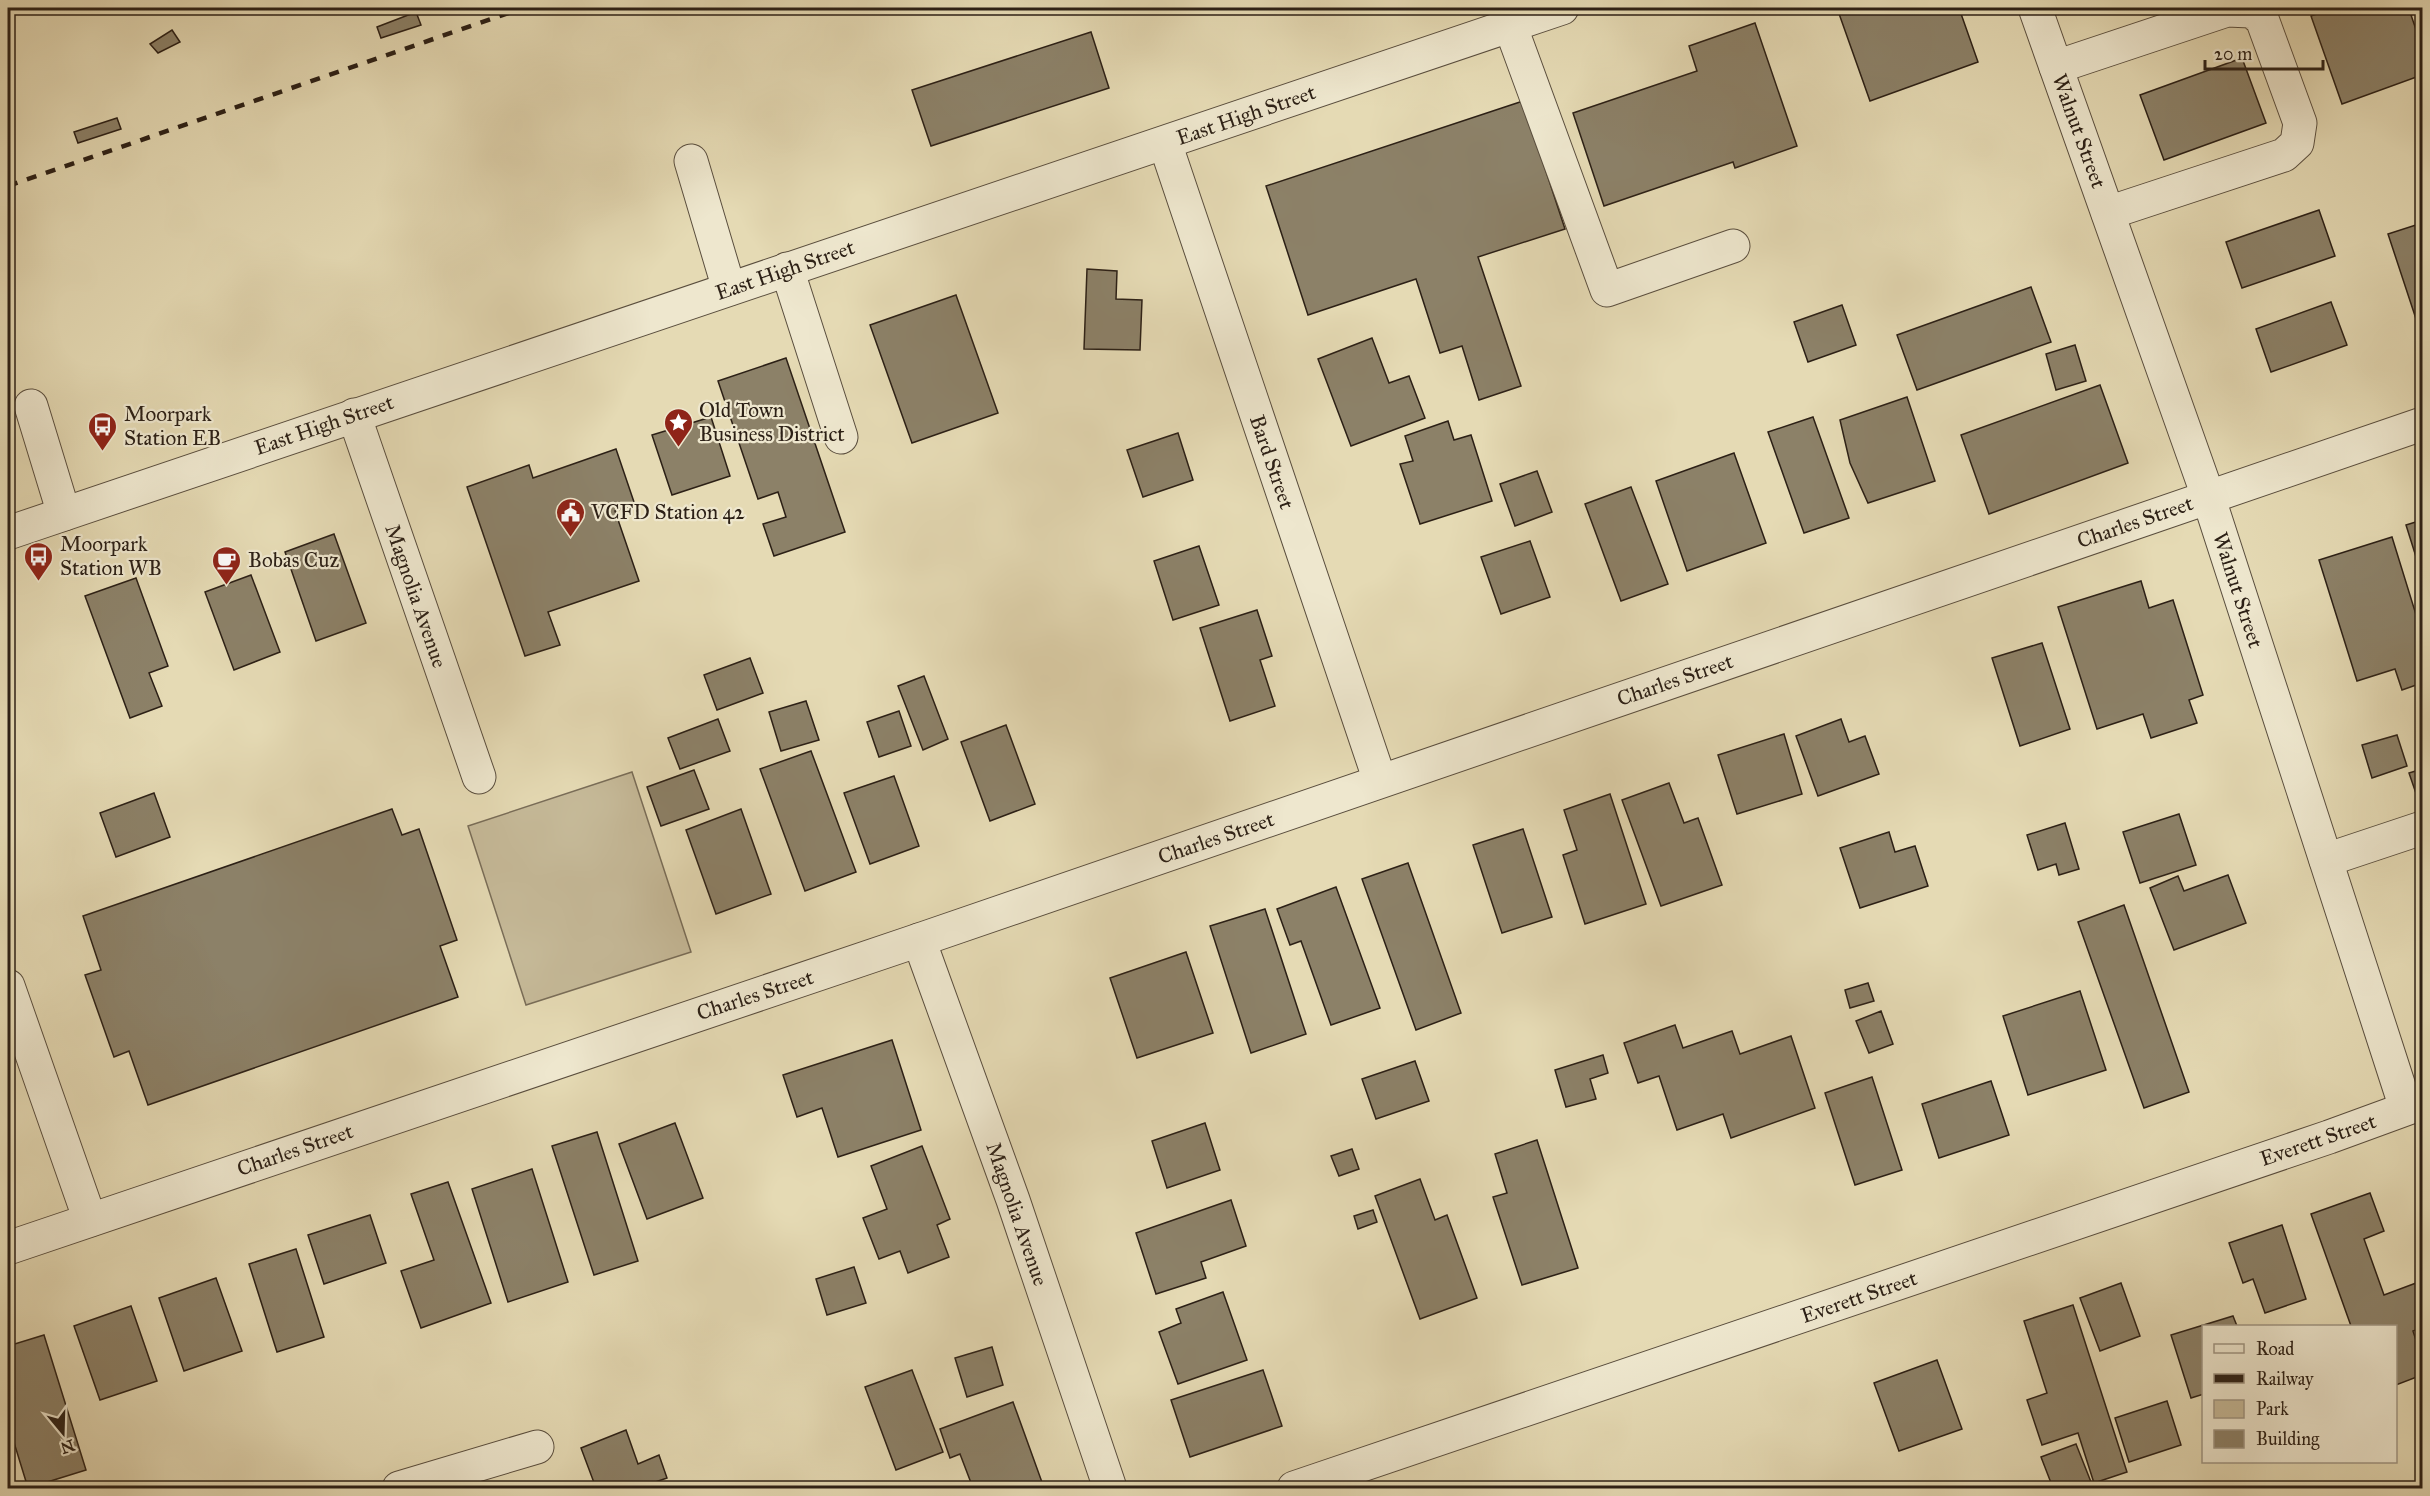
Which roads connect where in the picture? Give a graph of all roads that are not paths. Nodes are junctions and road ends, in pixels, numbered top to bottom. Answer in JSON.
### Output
{"nodes":[{"id":1,"x":1562,"y":8,"type":"edge"},
{"id":2,"x":2035,"y":8,"type":"edge"},
{"id":3,"x":1509,"y":25,"type":"junction"},
{"id":4,"x":2056,"y":67,"type":"junction"},
{"id":5,"x":1165,"y":143,"type":"junction"},
{"id":6,"x":691,"y":161,"type":"dead end"},
{"id":7,"x":2108,"y":213,"type":"junction"},
{"id":8,"x":1732,"y":246,"type":"dead end"},
{"id":9,"x":787,"y":269,"type":"junction"},
{"id":10,"x":729,"y":289,"type":"junction"},
{"id":11,"x":31,"y":406,"type":"dead end"},
{"id":12,"x":354,"y":415,"type":"junction"},
{"id":13,"x":2422,"y":424,"type":"edge"},
{"id":14,"x":841,"y":437,"type":"dead end"},
{"id":15,"x":2208,"y":496,"type":"junction"},
{"id":16,"x":64,"y":514,"type":"junction"},
{"id":17,"x":8,"y":533,"type":"edge"},
{"id":18,"x":479,"y":777,"type":"dead end"},
{"id":19,"x":1380,"y":781,"type":"junction"},
{"id":20,"x":2422,"y":828,"type":"edge"},
{"id":21,"x":2326,"y":860,"type":"junction"},
{"id":22,"x":919,"y":940,"type":"junction"},
{"id":23,"x":8,"y":986,"type":"edge"},
{"id":24,"x":2414,"y":1105,"type":"edge"},
{"id":25,"x":90,"y":1220,"type":"junction"},
{"id":26,"x":8,"y":1248,"type":"edge"},
{"id":27,"x":537,"y":1447,"type":"dead end"},
{"id":28,"x":399,"y":1488,"type":"edge"},
{"id":29,"x":1110,"y":1488,"type":"edge"},
{"id":30,"x":1294,"y":1488,"type":"edge"}],
"edges":[{"from":1,"to":3,"type":"street","name":"East High Street"},
{"from":2,"to":4,"type":"street","name":"Walnut Street"},
{"from":3,"to":5,"type":"street","name":"East High Street"},
{"from":3,"to":8,"type":"street"},
{"from":4,"to":7,"type":"street","name":"Walnut Street"},
{"from":4,"to":7,"type":"street"},
{"from":5,"to":9,"type":"street","name":"East High Street"},
{"from":5,"to":19,"type":"street","name":"Bard Street"},
{"from":6,"to":10,"type":"street"},
{"from":7,"to":15,"type":"street","name":"Walnut Street"},
{"from":9,"to":10,"type":"street","name":"East High Street"},
{"from":9,"to":14,"type":"street"},
{"from":10,"to":12,"type":"street","name":"East High Street"},
{"from":11,"to":16,"type":"street"},
{"from":12,"to":16,"type":"street","name":"East High Street"},
{"from":12,"to":18,"type":"street","name":"Magnolia Avenue"},
{"from":13,"to":15,"type":"street","name":"Charles Street"},
{"from":15,"to":19,"type":"street","name":"Charles Street"},
{"from":15,"to":21,"type":"street","name":"Walnut Street"},
{"from":16,"to":17,"type":"street","name":"East High Street"},
{"from":19,"to":22,"type":"street","name":"Charles Street"},
{"from":20,"to":21,"type":"street"},
{"from":21,"to":24,"type":"street","name":"Walnut Street"},
{"from":22,"to":25,"type":"street","name":"Charles Street"},
{"from":22,"to":29,"type":"street","name":"Magnolia Avenue"},
{"from":23,"to":25,"type":"street"},
{"from":24,"to":30,"type":"street","name":"Everett Street"},
{"from":25,"to":26,"type":"street","name":"Charles Street"},
{"from":27,"to":28,"type":"street"}]}
